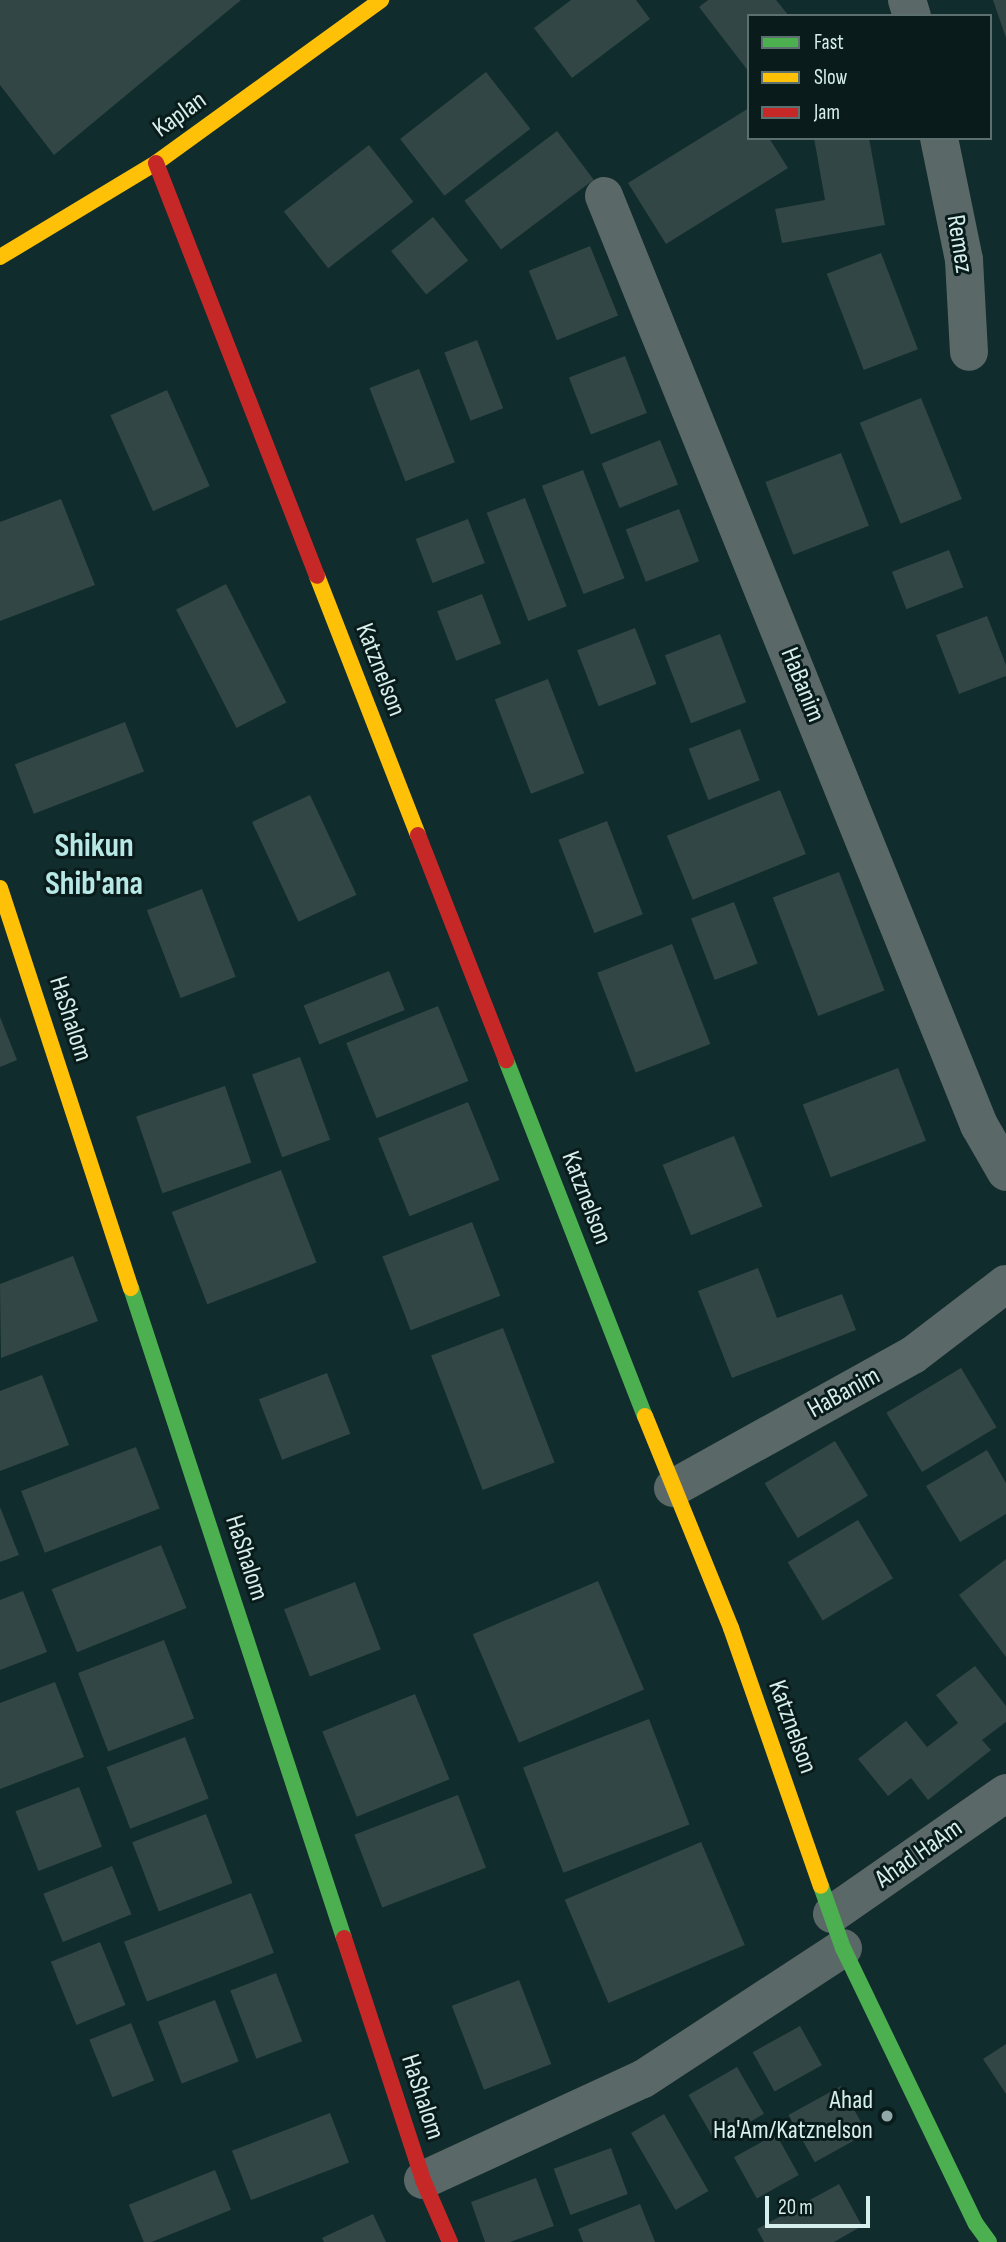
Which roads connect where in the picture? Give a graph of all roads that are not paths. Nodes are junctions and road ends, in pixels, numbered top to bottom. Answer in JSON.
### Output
{"nodes":[{"id":1,"x":381,"y":0,"type":"edge"},
{"id":2,"x":939,"y":140,"type":"edge"},
{"id":3,"x":156,"y":163,"type":"junction"},
{"id":4,"x":604,"y":195,"type":"dead end"},
{"id":5,"x":0,"y":257,"type":"edge"},
{"id":6,"x":969,"y":352,"type":"dead end"},
{"id":7,"x":0,"y":888,"type":"edge"},
{"id":8,"x":1006,"y":1172,"type":"edge"},
{"id":9,"x":1006,"y":1284,"type":"edge"},
{"id":10,"x":673,"y":1488,"type":"junction"},
{"id":11,"x":1006,"y":1793,"type":"edge"},
{"id":12,"x":838,"y":1931,"type":"junction"},
{"id":13,"x":423,"y":2180,"type":"junction"},
{"id":14,"x":450,"y":2242,"type":"edge"},
{"id":15,"x":989,"y":2242,"type":"edge"}],
"edges":[{"from":1,"to":3,"type":"street","name":"Kaplan"},
{"from":2,"to":6,"type":"street","name":"Remez"},
{"from":3,"to":5,"type":"street","name":"Kaplan"},
{"from":3,"to":10,"type":"street","name":"Katznelson"},
{"from":4,"to":8,"type":"street","name":"HaBanim"},
{"from":7,"to":13,"type":"street","name":"HaShalom"},
{"from":9,"to":10,"type":"street","name":"HaBanim"},
{"from":10,"to":12,"type":"street","name":"Katznelson"},
{"from":11,"to":12,"type":"street","name":"Ahad HaAm"},
{"from":12,"to":13,"type":"street","name":"Ahad HaAm"},
{"from":12,"to":15,"type":"street","name":"Katznelson"},
{"from":13,"to":14,"type":"street","name":"HaShalom"}]}
